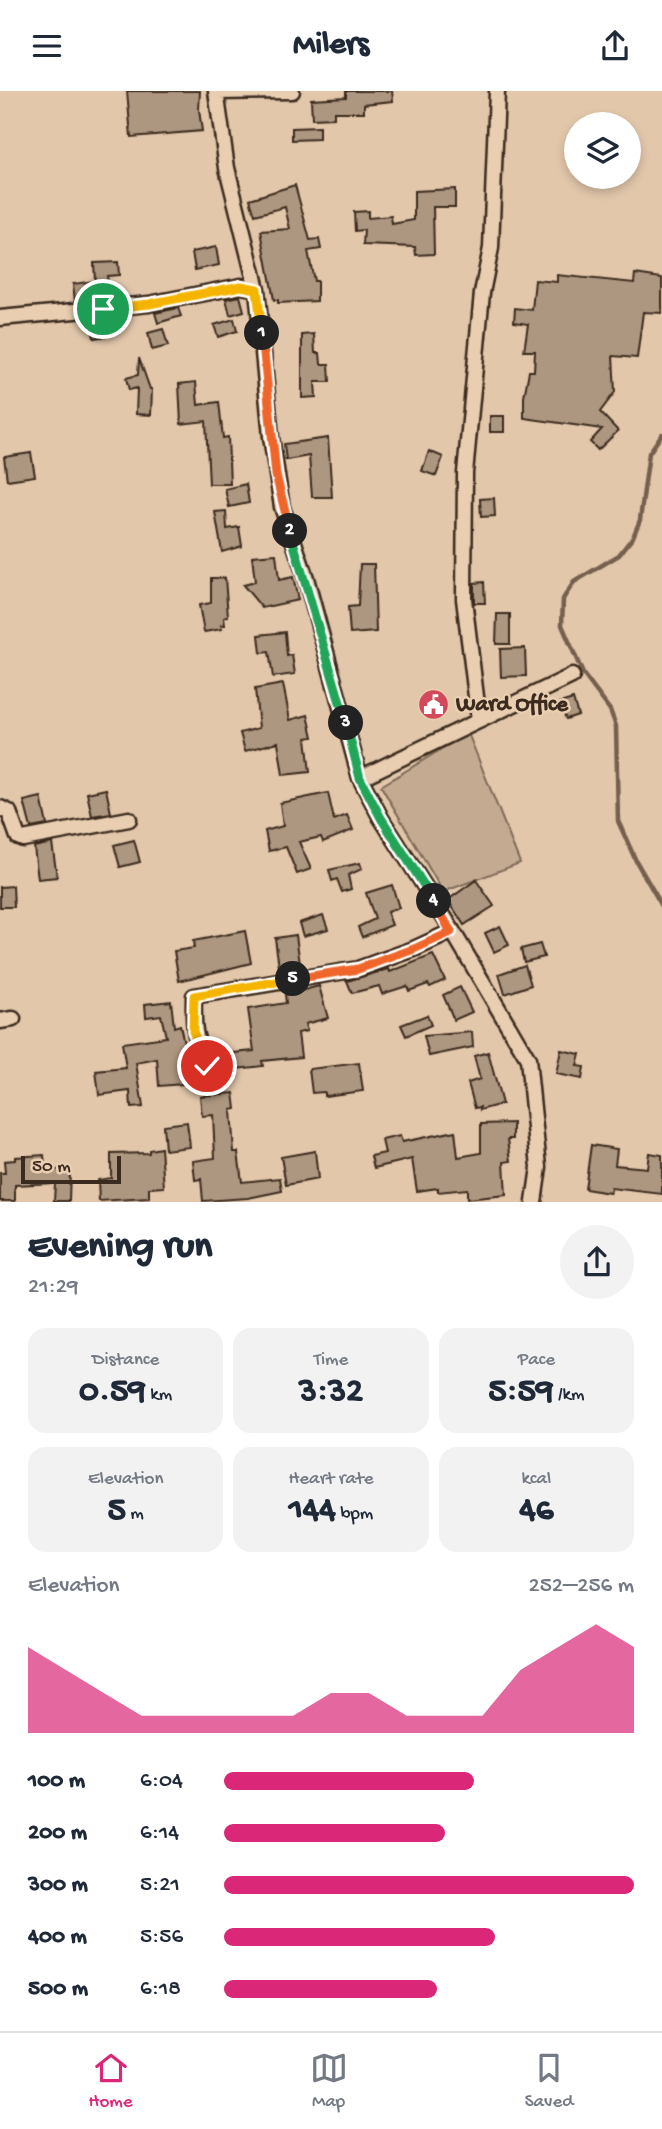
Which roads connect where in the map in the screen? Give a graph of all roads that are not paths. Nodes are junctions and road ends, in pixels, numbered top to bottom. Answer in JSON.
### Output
{"nodes":[{"id":1,"x":292,"y":91,"type":"edge"},
{"id":2,"x":497,"y":91,"type":"edge"},
{"id":3,"x":216,"y":92,"type":"edge"},
{"id":4,"x":257,"y":289,"type":"junction"},
{"id":5,"x":0,"y":318,"type":"edge"},
{"id":6,"x":572,"y":676,"type":"dead end"},
{"id":7,"x":479,"y":721,"type":"junction"},
{"id":8,"x":360,"y":778,"type":"junction"},
{"id":9,"x":0,"y":808,"type":"edge"},
{"id":10,"x":129,"y":819,"type":"dead end"},
{"id":11,"x":451,"y":932,"type":"junction"},
{"id":12,"x":226,"y":1072,"type":"dead end"},
{"id":13,"x":534,"y":1202,"type":"edge"}],
"edges":[{"from":1,"to":3,"type":"street"},
{"from":2,"to":7,"type":"street"},
{"from":3,"to":4,"type":"street"},
{"from":4,"to":5,"type":"street"},
{"from":4,"to":8,"type":"street"},
{"from":6,"to":7,"type":"street"},
{"from":7,"to":8,"type":"street"},
{"from":8,"to":11,"type":"street"},
{"from":9,"to":10,"type":"street"},
{"from":11,"to":12,"type":"street"},
{"from":11,"to":13,"type":"street"}]}
